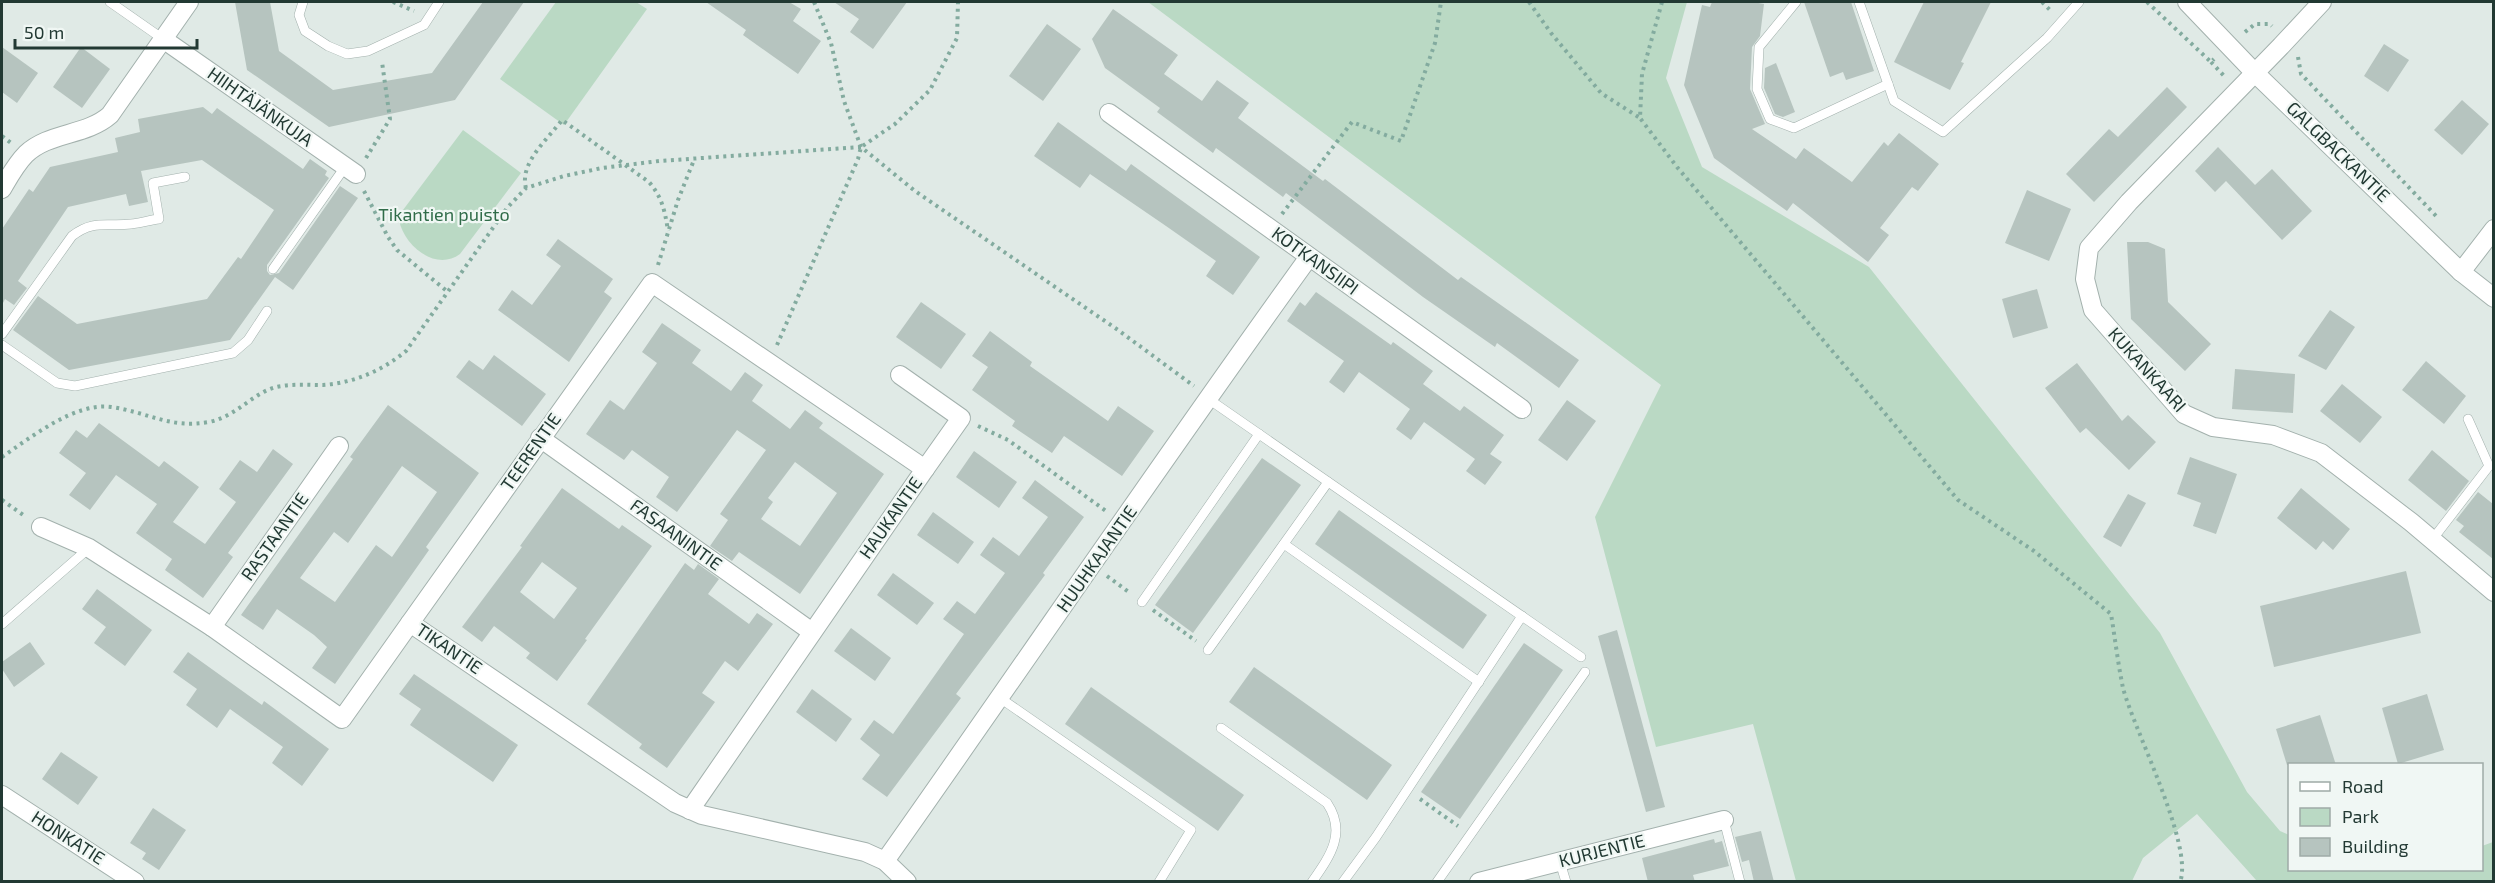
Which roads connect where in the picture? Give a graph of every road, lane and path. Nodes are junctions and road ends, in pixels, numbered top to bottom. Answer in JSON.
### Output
{"nodes":[{"id":1,"x":110,"y":2,"type":"edge"},
{"id":2,"x":189,"y":2,"type":"edge"},
{"id":3,"x":303,"y":2,"type":"edge"},
{"id":4,"x":393,"y":2,"type":"edge"},
{"id":5,"x":440,"y":2,"type":"edge"},
{"id":6,"x":814,"y":2,"type":"edge"},
{"id":7,"x":958,"y":2,"type":"edge"},
{"id":8,"x":1441,"y":2,"type":"edge"},
{"id":9,"x":1528,"y":2,"type":"edge"},
{"id":10,"x":1662,"y":2,"type":"edge"},
{"id":11,"x":1797,"y":2,"type":"edge"},
{"id":12,"x":1859,"y":2,"type":"edge"},
{"id":13,"x":2079,"y":2,"type":"edge"},
{"id":14,"x":2187,"y":2,"type":"edge"},
{"id":15,"x":2322,"y":2,"type":"edge"},
{"id":16,"x":429,"y":18,"type":"junction"},
{"id":17,"x":2270,"y":24,"type":"dead end"},
{"id":18,"x":163,"y":39,"type":"junction"},
{"id":19,"x":2230,"y":45,"type":"junction"},
{"id":20,"x":380,"y":46,"type":"junction"},
{"id":21,"x":2255,"y":73,"type":"junction"},
{"id":22,"x":2301,"y":74,"type":"dead end"},
{"id":23,"x":1888,"y":84,"type":"junction"},
{"id":24,"x":1109,"y":113,"type":"dead end"},
{"id":25,"x":1640,"y":118,"type":"junction"},
{"id":26,"x":861,"y":147,"type":"junction"},
{"id":27,"x":694,"y":160,"type":"junction"},
{"id":28,"x":624,"y":166,"type":"junction"},
{"id":29,"x":351,"y":171,"type":"junction"},
{"id":30,"x":185,"y":177,"type":"dead end"},
{"id":31,"x":526,"y":188,"type":"junction"},
{"id":32,"x":2,"y":189,"type":"edge"},
{"id":33,"x":2445,"y":224,"type":"dead end"},
{"id":34,"x":1271,"y":229,"type":"junction"},
{"id":35,"x":2493,"y":229,"type":"edge"},
{"id":36,"x":668,"y":231,"type":"junction"},
{"id":37,"x":1309,"y":257,"type":"junction"},
{"id":38,"x":273,"y":269,"type":"dead end"},
{"id":39,"x":2462,"y":272,"type":"junction"},
{"id":40,"x":652,"y":283,"type":"junction"},
{"id":41,"x":448,"y":292,"type":"junction"},
{"id":42,"x":2493,"y":298,"type":"edge"},
{"id":43,"x":267,"y":310,"type":"dead end"},
{"id":44,"x":2,"y":334,"type":"edge"},
{"id":45,"x":2,"y":345,"type":"edge"},
{"id":46,"x":769,"y":362,"type":"junction"},
{"id":47,"x":900,"y":375,"type":"dead end"},
{"id":48,"x":1208,"y":398,"type":"junction"},
{"id":49,"x":1522,"y":409,"type":"dead end"},
{"id":50,"x":961,"y":418,"type":"junction"},
{"id":51,"x":2468,"y":419,"type":"dead end"},
{"id":52,"x":1259,"y":434,"type":"junction"},
{"id":53,"x":540,"y":438,"type":"junction"},
{"id":54,"x":339,"y":446,"type":"dead end"},
{"id":55,"x":2,"y":457,"type":"edge"},
{"id":56,"x":925,"y":469,"type":"junction"},
{"id":57,"x":1328,"y":482,"type":"junction"},
{"id":58,"x":2,"y":500,"type":"edge"},
{"id":59,"x":1122,"y":522,"type":"junction"},
{"id":60,"x":41,"y":527,"type":"joint"},
{"id":61,"x":2432,"y":540,"type":"junction"},
{"id":62,"x":1284,"y":544,"type":"junction"},
{"id":63,"x":89,"y":548,"type":"junction"},
{"id":64,"x":2493,"y":592,"type":"edge"},
{"id":65,"x":1142,"y":602,"type":"dead end"},
{"id":66,"x":1522,"y":616,"type":"junction"},
{"id":67,"x":411,"y":623,"type":"junction"},
{"id":68,"x":2,"y":624,"type":"edge"},
{"id":69,"x":212,"y":627,"type":"junction"},
{"id":70,"x":812,"y":633,"type":"junction"},
{"id":71,"x":1208,"y":650,"type":"dead end"},
{"id":72,"x":1581,"y":657,"type":"dead end"},
{"id":73,"x":1585,"y":672,"type":"dead end"},
{"id":74,"x":1479,"y":681,"type":"junction"},
{"id":75,"x":1000,"y":698,"type":"junction"},
{"id":76,"x":1221,"y":728,"type":"dead end"},
{"id":77,"x":1407,"y":791,"type":"junction"},
{"id":78,"x":2,"y":795,"type":"edge"},
{"id":79,"x":690,"y":810,"type":"junction"},
{"id":80,"x":1724,"y":820,"type":"joint"},
{"id":81,"x":1471,"y":835,"type":"junction"},
{"id":82,"x":885,"y":861,"type":"junction"},
{"id":83,"x":1560,"y":862,"type":"junction"},
{"id":84,"x":135,"y":882,"type":"edge"},
{"id":85,"x":907,"y":882,"type":"edge"},
{"id":86,"x":1159,"y":882,"type":"edge"},
{"id":87,"x":1312,"y":882,"type":"edge"},
{"id":88,"x":1343,"y":882,"type":"edge"},
{"id":89,"x":1437,"y":882,"type":"edge"},
{"id":90,"x":1479,"y":882,"type":"edge"},
{"id":91,"x":1566,"y":882,"type":"edge"},
{"id":92,"x":1740,"y":882,"type":"edge"},
{"id":93,"x":2180,"y":882,"type":"edge"}],
"edges":[{"from":1,"to":18,"type":"lane"},
{"from":2,"to":18,"type":"street"},
{"from":3,"to":20,"type":"lane"},
{"from":4,"to":16,"type":"path"},
{"from":5,"to":16,"type":"lane"},
{"from":6,"to":26,"type":"path"},
{"from":7,"to":26,"type":"path"},
{"from":8,"to":34,"type":"path"},
{"from":9,"to":25,"type":"path"},
{"from":10,"to":25,"type":"path"},
{"from":11,"to":23,"type":"lane"},
{"from":12,"to":23,"type":"lane"},
{"from":13,"to":23,"type":"lane"},
{"from":14,"to":19,"type":"street","name":"GALGBACKANTIE"},
{"from":15,"to":21,"type":"street","name":"KUKANKAARI"},
{"from":16,"to":20,"type":"lane"},
{"from":17,"to":19,"type":"path"},
{"from":18,"to":29,"type":"street","name":"HIIHTÄJÄNKUJA"},
{"from":18,"to":32,"type":"street"},
{"from":19,"to":21,"type":"street","name":"GALGBACKANTIE"},
{"from":20,"to":29,"type":"path"},
{"from":21,"to":39,"type":"street","name":"GALGBACKANTIE"},
{"from":21,"to":61,"type":"street","name":"KUKANKAARI"},
{"from":22,"to":33,"type":"path"},
{"from":24,"to":34,"type":"street","name":"KOTKANSIIPI"},
{"from":25,"to":93,"type":"path"},
{"from":26,"to":27,"type":"path"},
{"from":26,"to":46,"type":"path"},
{"from":26,"to":48,"type":"path"},
{"from":27,"to":28,"type":"path"},
{"from":27,"to":36,"type":"path"},
{"from":28,"to":31,"type":"path"},
{"from":28,"to":31,"type":"path"},
{"from":28,"to":36,"type":"path"},
{"from":29,"to":38,"type":"lane"},
{"from":29,"to":41,"type":"path"},
{"from":30,"to":44,"type":"lane"},
{"from":31,"to":41,"type":"path"},
{"from":34,"to":37,"type":"street","name":"KOTKANSIIPI"},
{"from":35,"to":39,"type":"street"},
{"from":36,"to":40,"type":"path"},
{"from":37,"to":48,"type":"street","name":"HUUHKAJANTIE"},
{"from":37,"to":49,"type":"street","name":"KOTKANSIIPI"},
{"from":39,"to":42,"type":"street","name":"GALGBACKANTIE"},
{"from":40,"to":46,"type":"street","name":"HAUKANTIE"},
{"from":40,"to":53,"type":"street","name":"TEERENTIE"},
{"from":41,"to":55,"type":"path"},
{"from":43,"to":45,"type":"lane"},
{"from":46,"to":56,"type":"street","name":"HAUKANTIE"},
{"from":47,"to":50,"type":"street"},
{"from":48,"to":52,"type":"lane"},
{"from":48,"to":59,"type":"street","name":"HUUHKAJANTIE"},
{"from":50,"to":56,"type":"street"},
{"from":50,"to":59,"type":"path"},
{"from":51,"to":61,"type":"lane"},
{"from":52,"to":57,"type":"lane"},
{"from":52,"to":65,"type":"lane"},
{"from":53,"to":67,"type":"street","name":"TEERENTIE"},
{"from":53,"to":70,"type":"street","name":"FASAANINTIE"},
{"from":54,"to":69,"type":"street","name":"RASTAANTIE"},
{"from":56,"to":70,"type":"street","name":"HAUKANTIE"},
{"from":57,"to":62,"type":"lane"},
{"from":57,"to":66,"type":"lane"},
{"from":58,"to":60,"type":"path"},
{"from":59,"to":75,"type":"street","name":"HUUHKAJANTIE"},
{"from":60,"to":63,"type":"street","name":"TIKANTIE"},
{"from":61,"to":64,"type":"street","name":"KUKANKAARI"},
{"from":62,"to":71,"type":"lane"},
{"from":62,"to":74,"type":"lane"},
{"from":63,"to":68,"type":"lane"},
{"from":63,"to":69,"type":"street","name":"TIKANTIE"},
{"from":66,"to":72,"type":"lane"},
{"from":66,"to":74,"type":"lane"},
{"from":67,"to":69,"type":"street","name":"TIKANTIE"},
{"from":67,"to":79,"type":"street","name":"TIKANTIE"},
{"from":70,"to":79,"type":"street","name":"HAUKANTIE"},
{"from":73,"to":81,"type":"lane"},
{"from":74,"to":77,"type":"lane"},
{"from":75,"to":82,"type":"street","name":"HUUHKAJANTIE"},
{"from":75,"to":86,"type":"lane"},
{"from":76,"to":87,"type":"lane"},
{"from":77,"to":81,"type":"path"},
{"from":77,"to":88,"type":"lane"},
{"from":78,"to":84,"type":"street","name":"HONKATIE"},
{"from":79,"to":82,"type":"street","name":"TIKANTIE"},
{"from":80,"to":83,"type":"street","name":"KURJENTIE"},
{"from":80,"to":92,"type":"lane"},
{"from":81,"to":89,"type":"lane"},
{"from":82,"to":85,"type":"street","name":"TIKANTIE"},
{"from":83,"to":90,"type":"street","name":"KURJENTIE"},
{"from":83,"to":91,"type":"lane"}]}
